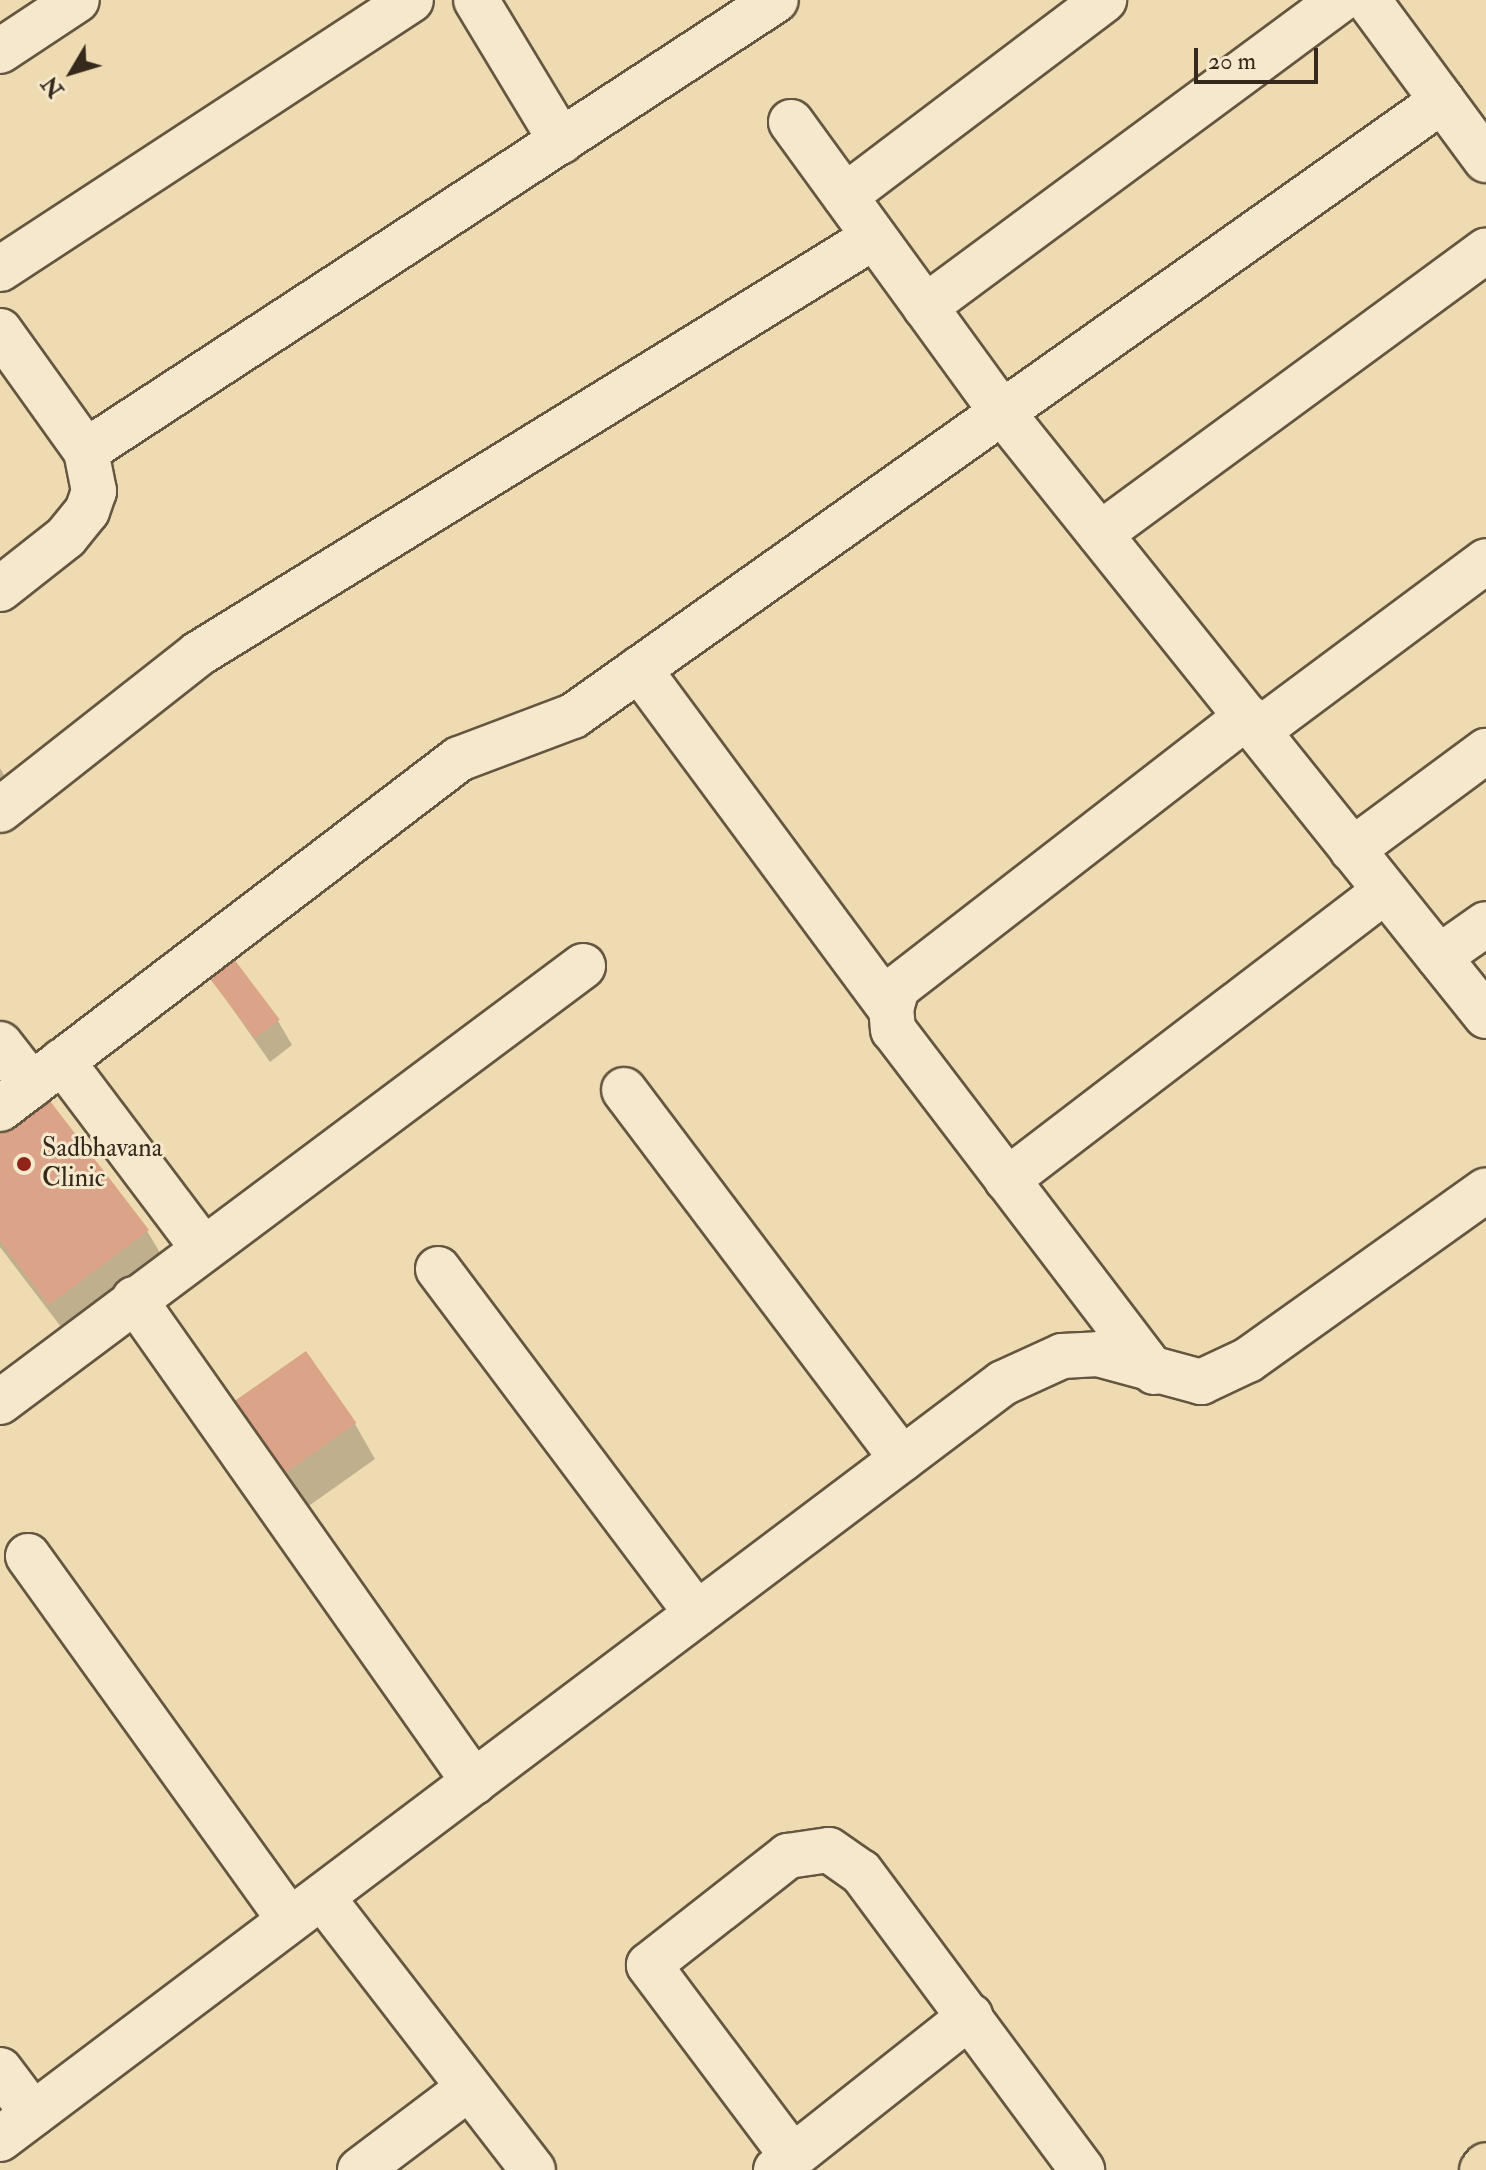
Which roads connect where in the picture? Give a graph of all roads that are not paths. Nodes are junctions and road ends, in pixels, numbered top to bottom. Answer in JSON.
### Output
{"nodes":[{"id":1,"x":77,"y":0,"type":"edge"},
{"id":2,"x":411,"y":0,"type":"edge"},
{"id":3,"x":476,"y":0,"type":"edge"},
{"id":4,"x":776,"y":0,"type":"edge"},
{"id":5,"x":1104,"y":0,"type":"edge"},
{"id":6,"x":1340,"y":0,"type":"edge"},
{"id":7,"x":1368,"y":0,"type":"edge"},
{"id":8,"x":0,"y":51,"type":"edge"},
{"id":9,"x":1442,"y":101,"type":"junction"},
{"id":10,"x":791,"y":122,"type":"dead end"},
{"id":11,"x":561,"y":141,"type":"junction"},
{"id":12,"x":1486,"y":160,"type":"edge"},
{"id":13,"x":845,"y":196,"type":"junction"},
{"id":14,"x":874,"y":237,"type":"junction"},
{"id":15,"x":1486,"y":250,"type":"edge"},
{"id":16,"x":0,"y":269,"type":"edge"},
{"id":17,"x":925,"y":307,"type":"junction"},
{"id":18,"x":0,"y":331,"type":"edge"},
{"id":19,"x":1002,"y":412,"type":"junction"},
{"id":20,"x":86,"y":451,"type":"junction"},
{"id":21,"x":1100,"y":534,"type":"junction"},
{"id":22,"x":1486,"y":561,"type":"edge"},
{"id":23,"x":0,"y":589,"type":"edge"},
{"id":24,"x":639,"y":669,"type":"junction"},
{"id":25,"x":1252,"y":724,"type":"junction"},
{"id":26,"x":1486,"y":751,"type":"edge"},
{"id":27,"x":0,"y":810,"type":"edge"},
{"id":28,"x":1352,"y":850,"type":"junction"},
{"id":29,"x":1385,"y":891,"type":"junction"},
{"id":30,"x":1486,"y":924,"type":"edge"},
{"id":31,"x":1439,"y":957,"type":"junction"},
{"id":32,"x":583,"y":966,"type":"dead end"},
{"id":33,"x":891,"y":1009,"type":"junction"},
{"id":34,"x":1486,"y":1016,"type":"edge"},
{"id":35,"x":0,"y":1044,"type":"edge"},
{"id":36,"x":31,"y":1085,"type":"edge"},
{"id":37,"x":624,"y":1090,"type":"dead end"},
{"id":38,"x":1007,"y":1180,"type":"junction"},
{"id":39,"x":1486,"y":1190,"type":"edge"},
{"id":40,"x":203,"y":1248,"type":"junction"},
{"id":41,"x":438,"y":1269,"type":"dead end"},
{"id":42,"x":134,"y":1299,"type":"junction"},
{"id":43,"x":1154,"y":1372,"type":"junction"},
{"id":44,"x":0,"y":1402,"type":"edge"},
{"id":45,"x":902,"y":1459,"type":"junction"},
{"id":46,"x":28,"y":1556,"type":"dead end"},
{"id":47,"x":697,"y":1614,"type":"junction"},
{"id":48,"x":474,"y":1782,"type":"junction"},
{"id":49,"x":306,"y":1908,"type":"junction"},
{"id":50,"x":970,"y":2016,"type":"junction"},
{"id":51,"x":0,"y":2070,"type":"edge"},
{"id":52,"x":469,"y":2088,"type":"junction"},
{"id":53,"x":16,"y":2127,"type":"edge"},
{"id":54,"x":785,"y":2163,"type":"edge"},
{"id":55,"x":1486,"y":2165,"type":"edge"},
{"id":56,"x":360,"y":2170,"type":"edge"},
{"id":57,"x":533,"y":2170,"type":"edge"},
{"id":58,"x":1082,"y":2170,"type":"edge"},
{"id":59,"x":1482,"y":2170,"type":"edge"}],
"edges":[{"from":1,"to":8,"type":"street"},
{"from":2,"to":16,"type":"street"},
{"from":3,"to":11,"type":"street"},
{"from":4,"to":11,"type":"street"},
{"from":5,"to":13,"type":"street"},
{"from":6,"to":17,"type":"street"},
{"from":7,"to":9,"type":"street"},
{"from":9,"to":12,"type":"street"},
{"from":9,"to":19,"type":"street"},
{"from":10,"to":13,"type":"street"},
{"from":11,"to":20,"type":"street"},
{"from":13,"to":14,"type":"street"},
{"from":14,"to":17,"type":"street"},
{"from":14,"to":27,"type":"street"},
{"from":15,"to":21,"type":"street"},
{"from":17,"to":19,"type":"street"},
{"from":18,"to":20,"type":"street"},
{"from":19,"to":21,"type":"street"},
{"from":19,"to":24,"type":"street"},
{"from":20,"to":23,"type":"street"},
{"from":21,"to":25,"type":"street"},
{"from":22,"to":25,"type":"street"},
{"from":24,"to":33,"type":"street"},
{"from":24,"to":36,"type":"street"},
{"from":25,"to":28,"type":"street"},
{"from":25,"to":33,"type":"street"},
{"from":26,"to":28,"type":"street"},
{"from":28,"to":29,"type":"street"},
{"from":29,"to":31,"type":"street"},
{"from":29,"to":38,"type":"street"},
{"from":30,"to":31,"type":"street"},
{"from":31,"to":34,"type":"street"},
{"from":32,"to":40,"type":"street"},
{"from":33,"to":38,"type":"street"},
{"from":35,"to":36,"type":"street"},
{"from":36,"to":40,"type":"street"},
{"from":37,"to":45,"type":"street"},
{"from":38,"to":43,"type":"street"},
{"from":39,"to":43,"type":"street"},
{"from":40,"to":42,"type":"street"},
{"from":41,"to":47,"type":"street"},
{"from":42,"to":44,"type":"street"},
{"from":42,"to":48,"type":"street"},
{"from":43,"to":45,"type":"street"},
{"from":45,"to":47,"type":"street"},
{"from":46,"to":49,"type":"street"},
{"from":47,"to":48,"type":"street"},
{"from":48,"to":49,"type":"street"},
{"from":49,"to":52,"type":"street"},
{"from":49,"to":53,"type":"street"},
{"from":50,"to":54,"type":"street"},
{"from":50,"to":54,"type":"street"},
{"from":50,"to":58,"type":"street"},
{"from":51,"to":53,"type":"street"},
{"from":52,"to":56,"type":"street"},
{"from":52,"to":57,"type":"street"},
{"from":55,"to":59,"type":"main road"}]}
